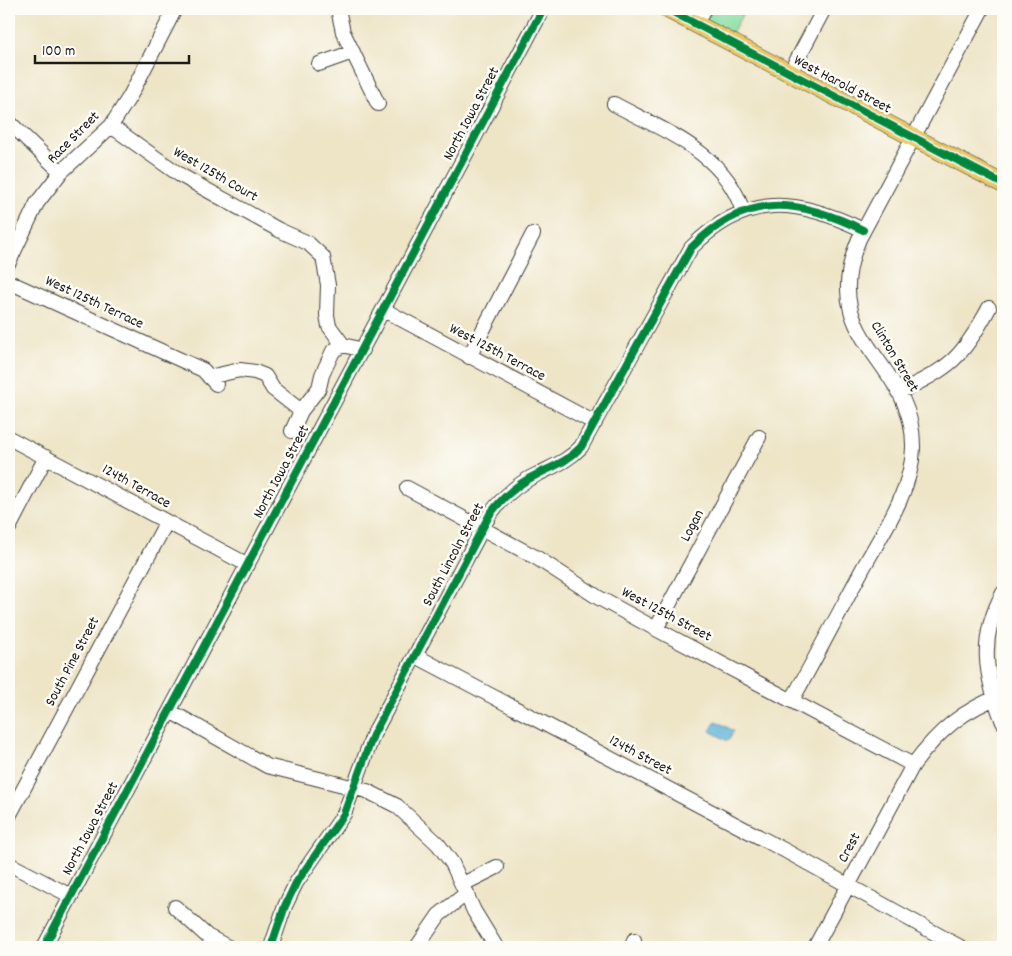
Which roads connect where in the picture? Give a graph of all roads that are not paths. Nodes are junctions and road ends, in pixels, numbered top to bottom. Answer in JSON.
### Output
{"nodes":[{"id":1,"x":174,"y":9,"type":"edge"},
{"id":2,"x":338,"y":9,"type":"edge"},
{"id":3,"x":543,"y":9,"type":"edge"},
{"id":4,"x":667,"y":9,"type":"edge"},
{"id":5,"x":824,"y":9,"type":"edge"},
{"id":6,"x":982,"y":9,"type":"edge"},
{"id":7,"x":700,"y":16,"type":"edge"},
{"id":8,"x":353,"y":52,"type":"junction"},
{"id":9,"x":319,"y":64,"type":"dead end"},
{"id":10,"x":790,"y":73,"type":"junction"},
{"id":11,"x":378,"y":104,"type":"dead end"},
{"id":12,"x":614,"y":104,"type":"dead end"},
{"id":13,"x":9,"y":122,"type":"edge"},
{"id":14,"x":111,"y":126,"type":"junction"},
{"id":15,"x":913,"y":137,"type":"junction"},
{"id":16,"x":61,"y":172,"type":"junction"},
{"id":17,"x":1003,"y":184,"type":"edge"},
{"id":18,"x":743,"y":212,"type":"junction"},
{"id":19,"x":863,"y":230,"type":"junction"},
{"id":20,"x":533,"y":234,"type":"dead end"},
{"id":21,"x":9,"y":262,"type":"edge"},
{"id":22,"x":9,"y":282,"type":"edge"},
{"id":23,"x":989,"y":308,"type":"dead end"},
{"id":24,"x":384,"y":310,"type":"junction"},
{"id":25,"x":343,"y":345,"type":"junction"},
{"id":26,"x":363,"y":350,"type":"junction"},
{"id":27,"x":469,"y":357,"type":"junction"},
{"id":28,"x":898,"y":392,"type":"junction"},
{"id":29,"x":301,"y":411,"type":"junction"},
{"id":30,"x":595,"y":424,"type":"junction"},
{"id":31,"x":292,"y":431,"type":"dead end"},
{"id":32,"x":759,"y":437,"type":"dead end"},
{"id":33,"x":9,"y":438,"type":"edge"},
{"id":34,"x":46,"y":457,"type":"junction"},
{"id":35,"x":407,"y":488,"type":"dead end"},
{"id":36,"x":166,"y":523,"type":"junction"},
{"id":37,"x":9,"y":528,"type":"edge"},
{"id":38,"x":483,"y":528,"type":"junction"},
{"id":39,"x":248,"y":565,"type":"junction"},
{"id":40,"x":1003,"y":592,"type":"edge"},
{"id":41,"x":656,"y":629,"type":"junction"},
{"id":42,"x":416,"y":656,"type":"junction"},
{"id":43,"x":999,"y":696,"type":"edge"},
{"id":44,"x":792,"y":700,"type":"junction"},
{"id":45,"x":170,"y":711,"type":"junction"},
{"id":46,"x":1003,"y":722,"type":"edge"},
{"id":47,"x":914,"y":765,"type":"junction"},
{"id":48,"x":355,"y":787,"type":"junction"},
{"id":49,"x":9,"y":816,"type":"edge"},
{"id":50,"x":9,"y":864,"type":"edge"},
{"id":51,"x":497,"y":866,"type":"dead end"},
{"id":52,"x":849,"y":884,"type":"junction"},
{"id":53,"x":465,"y":889,"type":"junction"},
{"id":54,"x":71,"y":896,"type":"junction"},
{"id":55,"x":175,"y":907,"type":"dead end"},
{"id":56,"x":44,"y":947,"type":"edge"},
{"id":57,"x":228,"y":947,"type":"edge"},
{"id":58,"x":271,"y":947,"type":"edge"},
{"id":59,"x":417,"y":947,"type":"edge"},
{"id":60,"x":496,"y":947,"type":"edge"},
{"id":61,"x":815,"y":947,"type":"edge"},
{"id":62,"x":960,"y":947,"type":"edge"}],
"edges":[{"from":1,"to":14,"type":"street","name":"Race Street"},
{"from":2,"to":8,"type":"street"},
{"from":3,"to":24,"type":"street","name":"North Iowa Street"},
{"from":4,"to":7,"type":"main road","name":"West Harold Street"},
{"from":5,"to":10,"type":"street"},
{"from":6,"to":15,"type":"street","name":"Clinton Street"},
{"from":7,"to":10,"type":"main road","name":"West Harold Street"},
{"from":8,"to":9,"type":"street"},
{"from":8,"to":11,"type":"street"},
{"from":10,"to":15,"type":"main road","name":"West Harold Street"},
{"from":12,"to":18,"type":"street"},
{"from":13,"to":16,"type":"street"},
{"from":14,"to":16,"type":"street","name":"Race Street"},
{"from":14,"to":25,"type":"street","name":"West 125th Court"},
{"from":15,"to":17,"type":"main road","name":"West Harold Street"},
{"from":15,"to":19,"type":"street","name":"Clinton Street"},
{"from":16,"to":21,"type":"street","name":"Race Street"},
{"from":18,"to":19,"type":"street","name":"South Lincoln Street"},
{"from":18,"to":30,"type":"street","name":"South Lincoln Street"},
{"from":19,"to":28,"type":"street","name":"Clinton Street"},
{"from":20,"to":27,"type":"street"},
{"from":22,"to":29,"type":"street","name":"West 125th Terrace"},
{"from":23,"to":28,"type":"street"},
{"from":24,"to":26,"type":"street","name":"North Iowa Street"},
{"from":24,"to":27,"type":"street","name":"West 125th Terrace"},
{"from":25,"to":26,"type":"street"},
{"from":25,"to":29,"type":"street"},
{"from":26,"to":39,"type":"street","name":"North Iowa Street"},
{"from":27,"to":30,"type":"street","name":"West 125th Terrace"},
{"from":28,"to":44,"type":"street","name":"Clinton Street"},
{"from":29,"to":31,"type":"street"},
{"from":30,"to":38,"type":"street","name":"South Lincoln Street"},
{"from":32,"to":41,"type":"street","name":"Logan"},
{"from":33,"to":34,"type":"street","name":"124th Terrace"},
{"from":34,"to":36,"type":"street","name":"124th Terrace"},
{"from":34,"to":37,"type":"street"},
{"from":35,"to":38,"type":"street","name":"West 125th Street"},
{"from":36,"to":39,"type":"street","name":"124th Terrace"},
{"from":36,"to":49,"type":"street","name":"South Pine Street"},
{"from":38,"to":41,"type":"street","name":"West 125th Street"},
{"from":38,"to":42,"type":"street","name":"South Lincoln Street"},
{"from":39,"to":45,"type":"street","name":"North Iowa Street"},
{"from":40,"to":43,"type":"street"},
{"from":41,"to":44,"type":"street","name":"West 125th Street"},
{"from":42,"to":48,"type":"street","name":"South Lincoln Street"},
{"from":42,"to":52,"type":"street","name":"124th Street"},
{"from":43,"to":46,"type":"street"},
{"from":43,"to":47,"type":"street","name":"Crest"},
{"from":44,"to":47,"type":"street","name":"West 125th Street"},
{"from":45,"to":48,"type":"street"},
{"from":45,"to":54,"type":"street","name":"North Iowa Street"},
{"from":47,"to":52,"type":"street","name":"Crest"},
{"from":48,"to":53,"type":"street"},
{"from":48,"to":58,"type":"street","name":"South Lincoln Street"},
{"from":50,"to":54,"type":"street"},
{"from":51,"to":53,"type":"street"},
{"from":52,"to":61,"type":"street","name":"Crest"},
{"from":52,"to":62,"type":"street","name":"124th Street"},
{"from":53,"to":59,"type":"street"},
{"from":53,"to":60,"type":"street"},
{"from":54,"to":56,"type":"street","name":"North Iowa Street"},
{"from":55,"to":57,"type":"street"}]}
